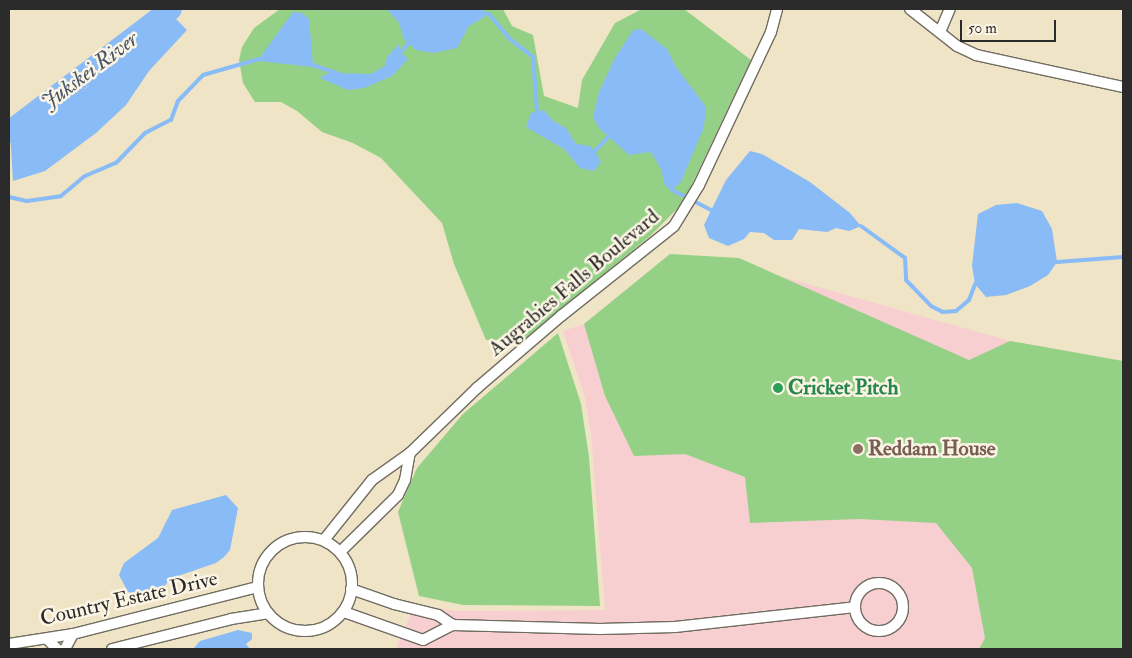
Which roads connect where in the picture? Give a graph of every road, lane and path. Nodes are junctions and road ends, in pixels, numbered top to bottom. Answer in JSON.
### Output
{"nodes":[{"id":1,"x":777,"y":9,"type":"edge"},
{"id":2,"x":910,"y":9,"type":"edge"},
{"id":3,"x":950,"y":9,"type":"edge"},
{"id":4,"x":940,"y":32,"type":"junction"},
{"id":5,"x":1123,"y":87,"type":"edge"},
{"id":6,"x":410,"y":453,"type":"junction"},
{"id":7,"x":324,"y":540,"type":"junction"},
{"id":8,"x":340,"y":552,"type":"junction"},
{"id":9,"x":258,"y":587,"type":"junction"},
{"id":10,"x":351,"y":589,"type":"junction"},
{"id":11,"x":855,"y":607,"type":"junction"},
{"id":12,"x":344,"y":612,"type":"junction"},
{"id":13,"x":268,"y":613,"type":"junction"},
{"id":14,"x":453,"y":625,"type":"junction"},
{"id":15,"x":73,"y":634,"type":"junction"},
{"id":16,"x":47,"y":638,"type":"junction"},
{"id":17,"x":9,"y":644,"type":"edge"},
{"id":18,"x":57,"y":649,"type":"edge"},
{"id":19,"x":65,"y":649,"type":"edge"},
{"id":20,"x":112,"y":649,"type":"edge"}],
"edges":[{"from":1,"to":6,"type":"street","name":"Augrabies Falls Boulevard"},
{"from":2,"to":4,"type":"street"},
{"from":3,"to":4,"type":"street"},
{"from":4,"to":5,"type":"street"},
{"from":6,"to":7,"type":"street","name":"Augrabies Falls Boulevard"},
{"from":6,"to":8,"type":"street"},
{"from":7,"to":8,"type":"street"},
{"from":7,"to":9,"type":"street"},
{"from":8,"to":10,"type":"street"},
{"from":9,"to":13,"type":"street"},
{"from":9,"to":15,"type":"street","name":"Country Estate Drive"},
{"from":10,"to":12,"type":"street"},
{"from":10,"to":14,"type":"street"},
{"from":11,"to":11,"type":"street"},
{"from":11,"to":14,"type":"street"},
{"from":12,"to":13,"type":"street"},
{"from":12,"to":14,"type":"street"},
{"from":13,"to":20,"type":"street","name":"Country Estate Drive"},
{"from":15,"to":16,"type":"street","name":"Country Estate Drive"},
{"from":15,"to":19,"type":"street"},
{"from":16,"to":17,"type":"street","name":"Country Estate Drive"},
{"from":16,"to":18,"type":"street"}]}
